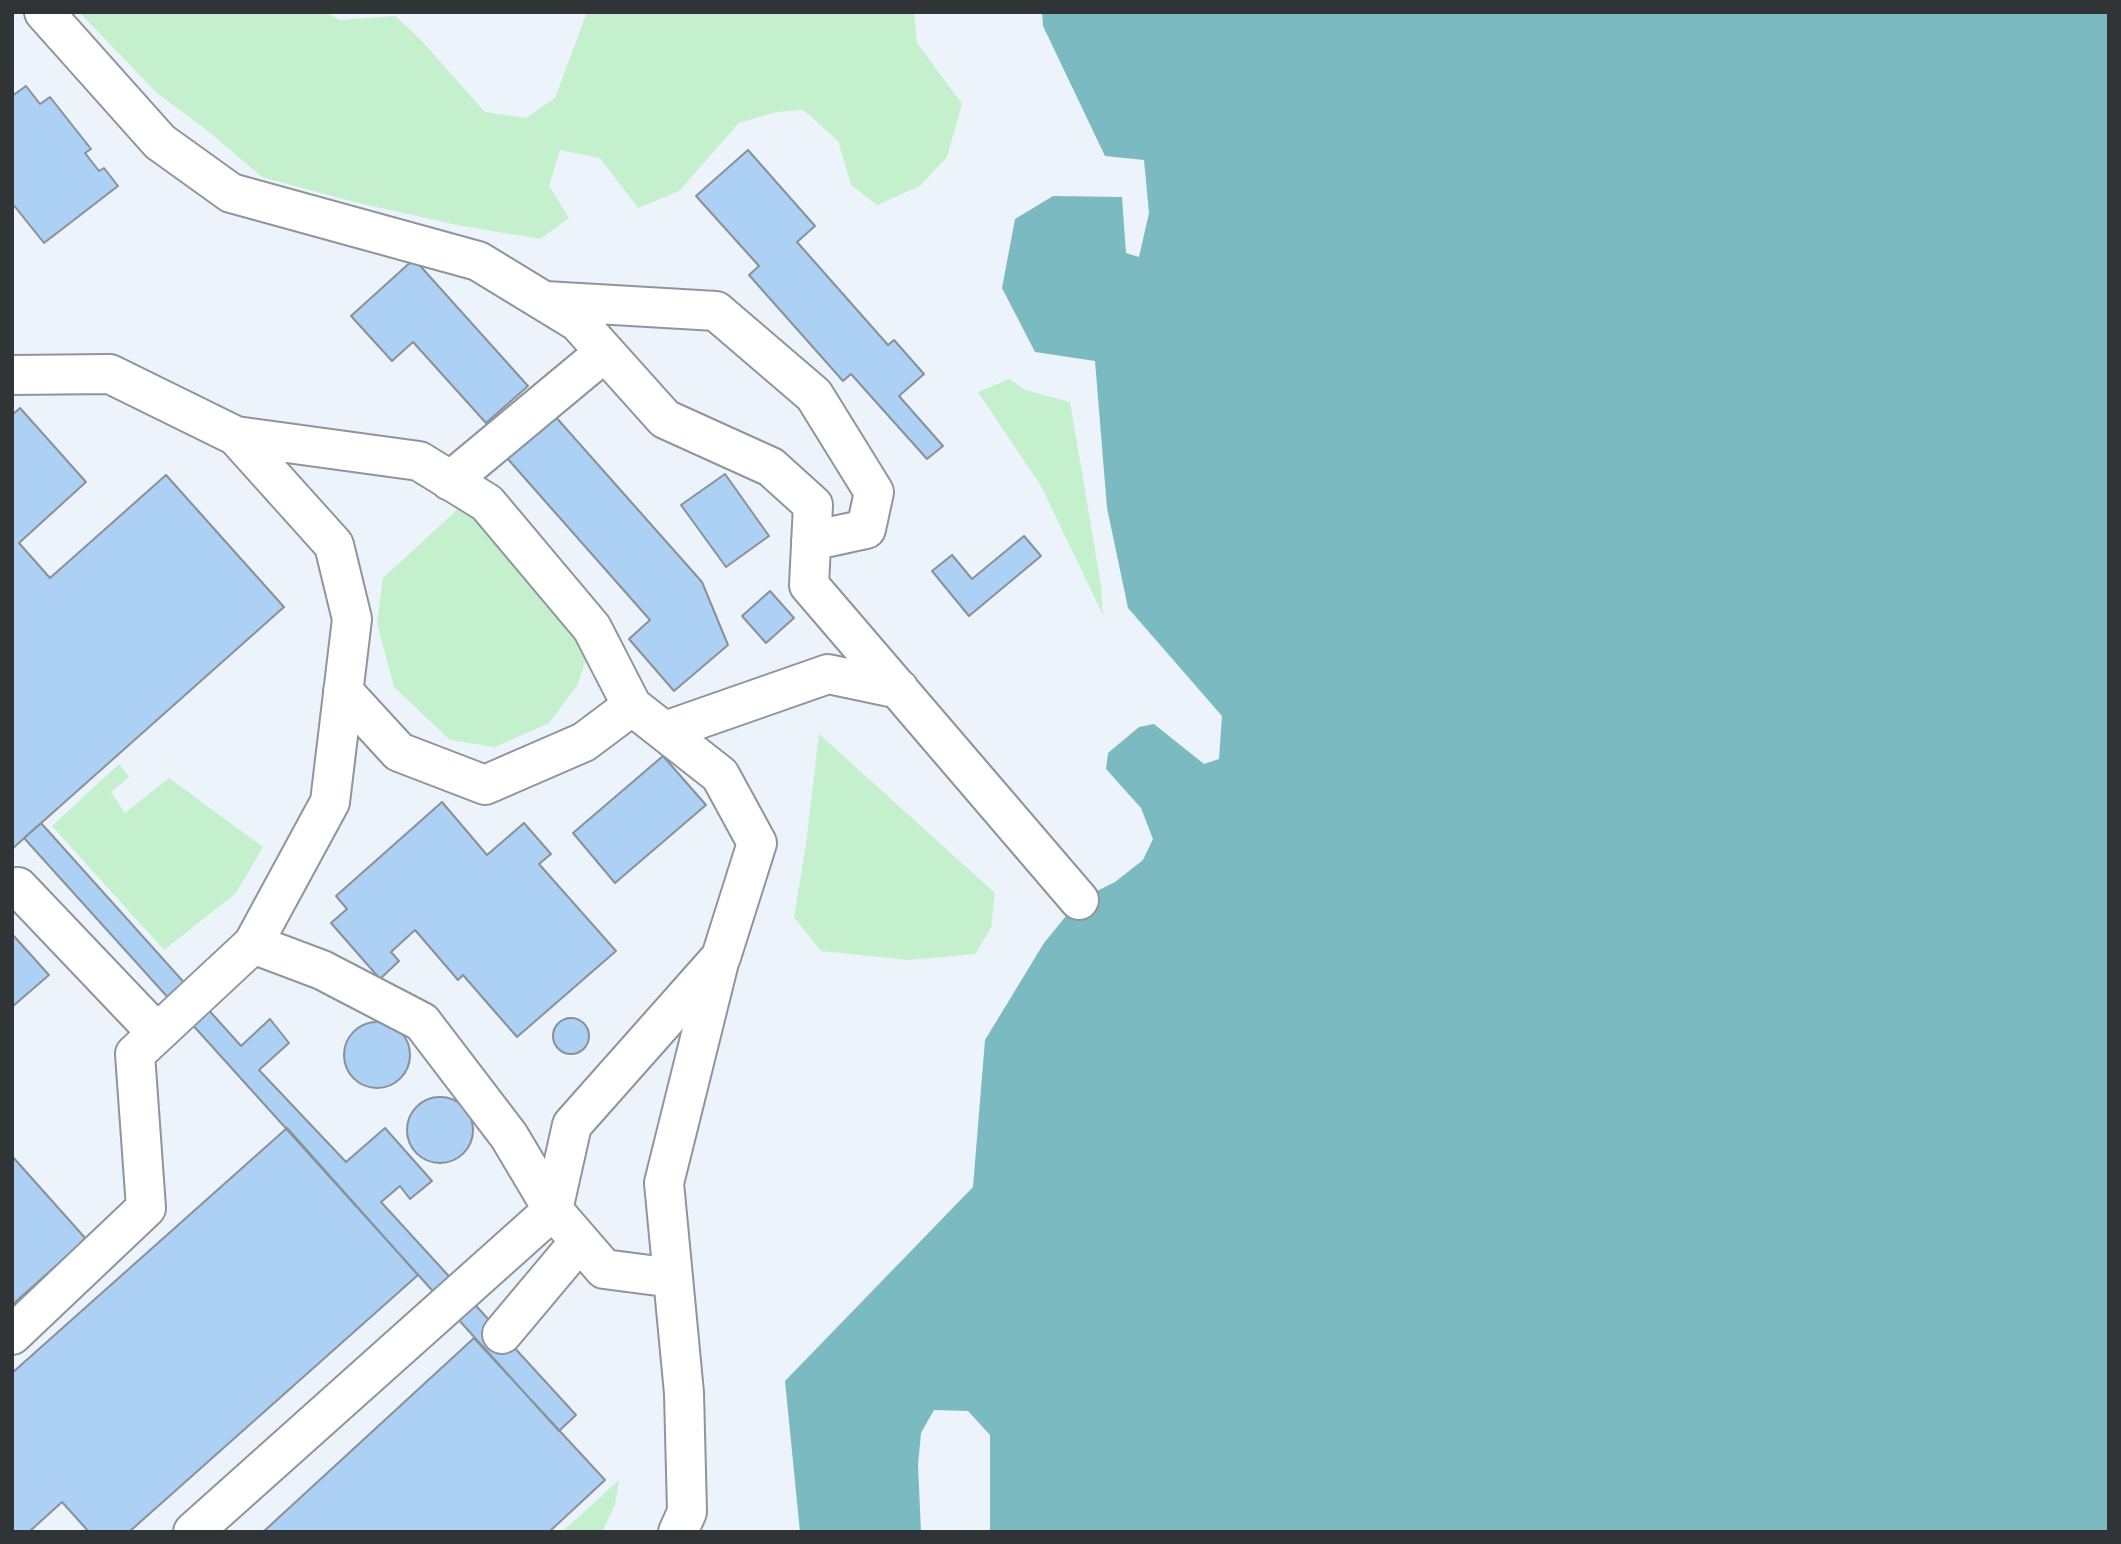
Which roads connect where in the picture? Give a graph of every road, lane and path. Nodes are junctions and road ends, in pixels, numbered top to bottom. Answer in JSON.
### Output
{"nodes":[{"id":1,"x":44,"y":12,"type":"edge"},
{"id":2,"x":543,"y":301,"type":"junction"},
{"id":3,"x":605,"y":352,"type":"junction"},
{"id":4,"x":12,"y":374,"type":"edge"},
{"id":5,"x":236,"y":436,"type":"junction"},
{"id":6,"x":450,"y":481,"type":"junction"},
{"id":7,"x":811,"y":541,"type":"junction"},
{"id":8,"x":899,"y":689,"type":"junction"},
{"id":9,"x":343,"y":691,"type":"junction"},
{"id":10,"x":632,"y":706,"type":"junction"},
{"id":11,"x":665,"y":732,"type":"junction"},
{"id":12,"x":18,"y":887,"type":"dead end"},
{"id":13,"x":1079,"y":900,"type":"dead end"},
{"id":14,"x":253,"y":944,"type":"junction"},
{"id":15,"x":721,"y":957,"type":"junction"},
{"id":16,"x":157,"y":1033,"type":"junction"},
{"id":17,"x":552,"y":1210,"type":"junction"},
{"id":18,"x":580,"y":1241,"type":"junction"},
{"id":19,"x":673,"y":1278,"type":"junction"},
{"id":20,"x":502,"y":1334,"type":"dead end"},
{"id":21,"x":12,"y":1335,"type":"edge"},
{"id":22,"x":685,"y":1525,"type":"edge"},
{"id":23,"x":193,"y":1532,"type":"edge"}],
"edges":[{"from":1,"to":2,"type":"street"},
{"from":2,"to":3,"type":"street"},
{"from":2,"to":7,"type":"street"},
{"from":3,"to":6,"type":"street"},
{"from":3,"to":7,"type":"street"},
{"from":4,"to":5,"type":"street"},
{"from":5,"to":6,"type":"street"},
{"from":5,"to":9,"type":"street"},
{"from":6,"to":10,"type":"street"},
{"from":7,"to":8,"type":"street"},
{"from":8,"to":11,"type":"street"},
{"from":8,"to":13,"type":"street"},
{"from":9,"to":10,"type":"street"},
{"from":9,"to":14,"type":"street"},
{"from":10,"to":11,"type":"street"},
{"from":11,"to":15,"type":"street"},
{"from":12,"to":16,"type":"street"},
{"from":14,"to":16,"type":"street"},
{"from":14,"to":17,"type":"street"},
{"from":15,"to":17,"type":"street"},
{"from":15,"to":19,"type":"street"},
{"from":16,"to":21,"type":"street"},
{"from":17,"to":18,"type":"street"},
{"from":17,"to":23,"type":"street"},
{"from":18,"to":19,"type":"street"},
{"from":18,"to":20,"type":"street"},
{"from":19,"to":22,"type":"street"}]}
